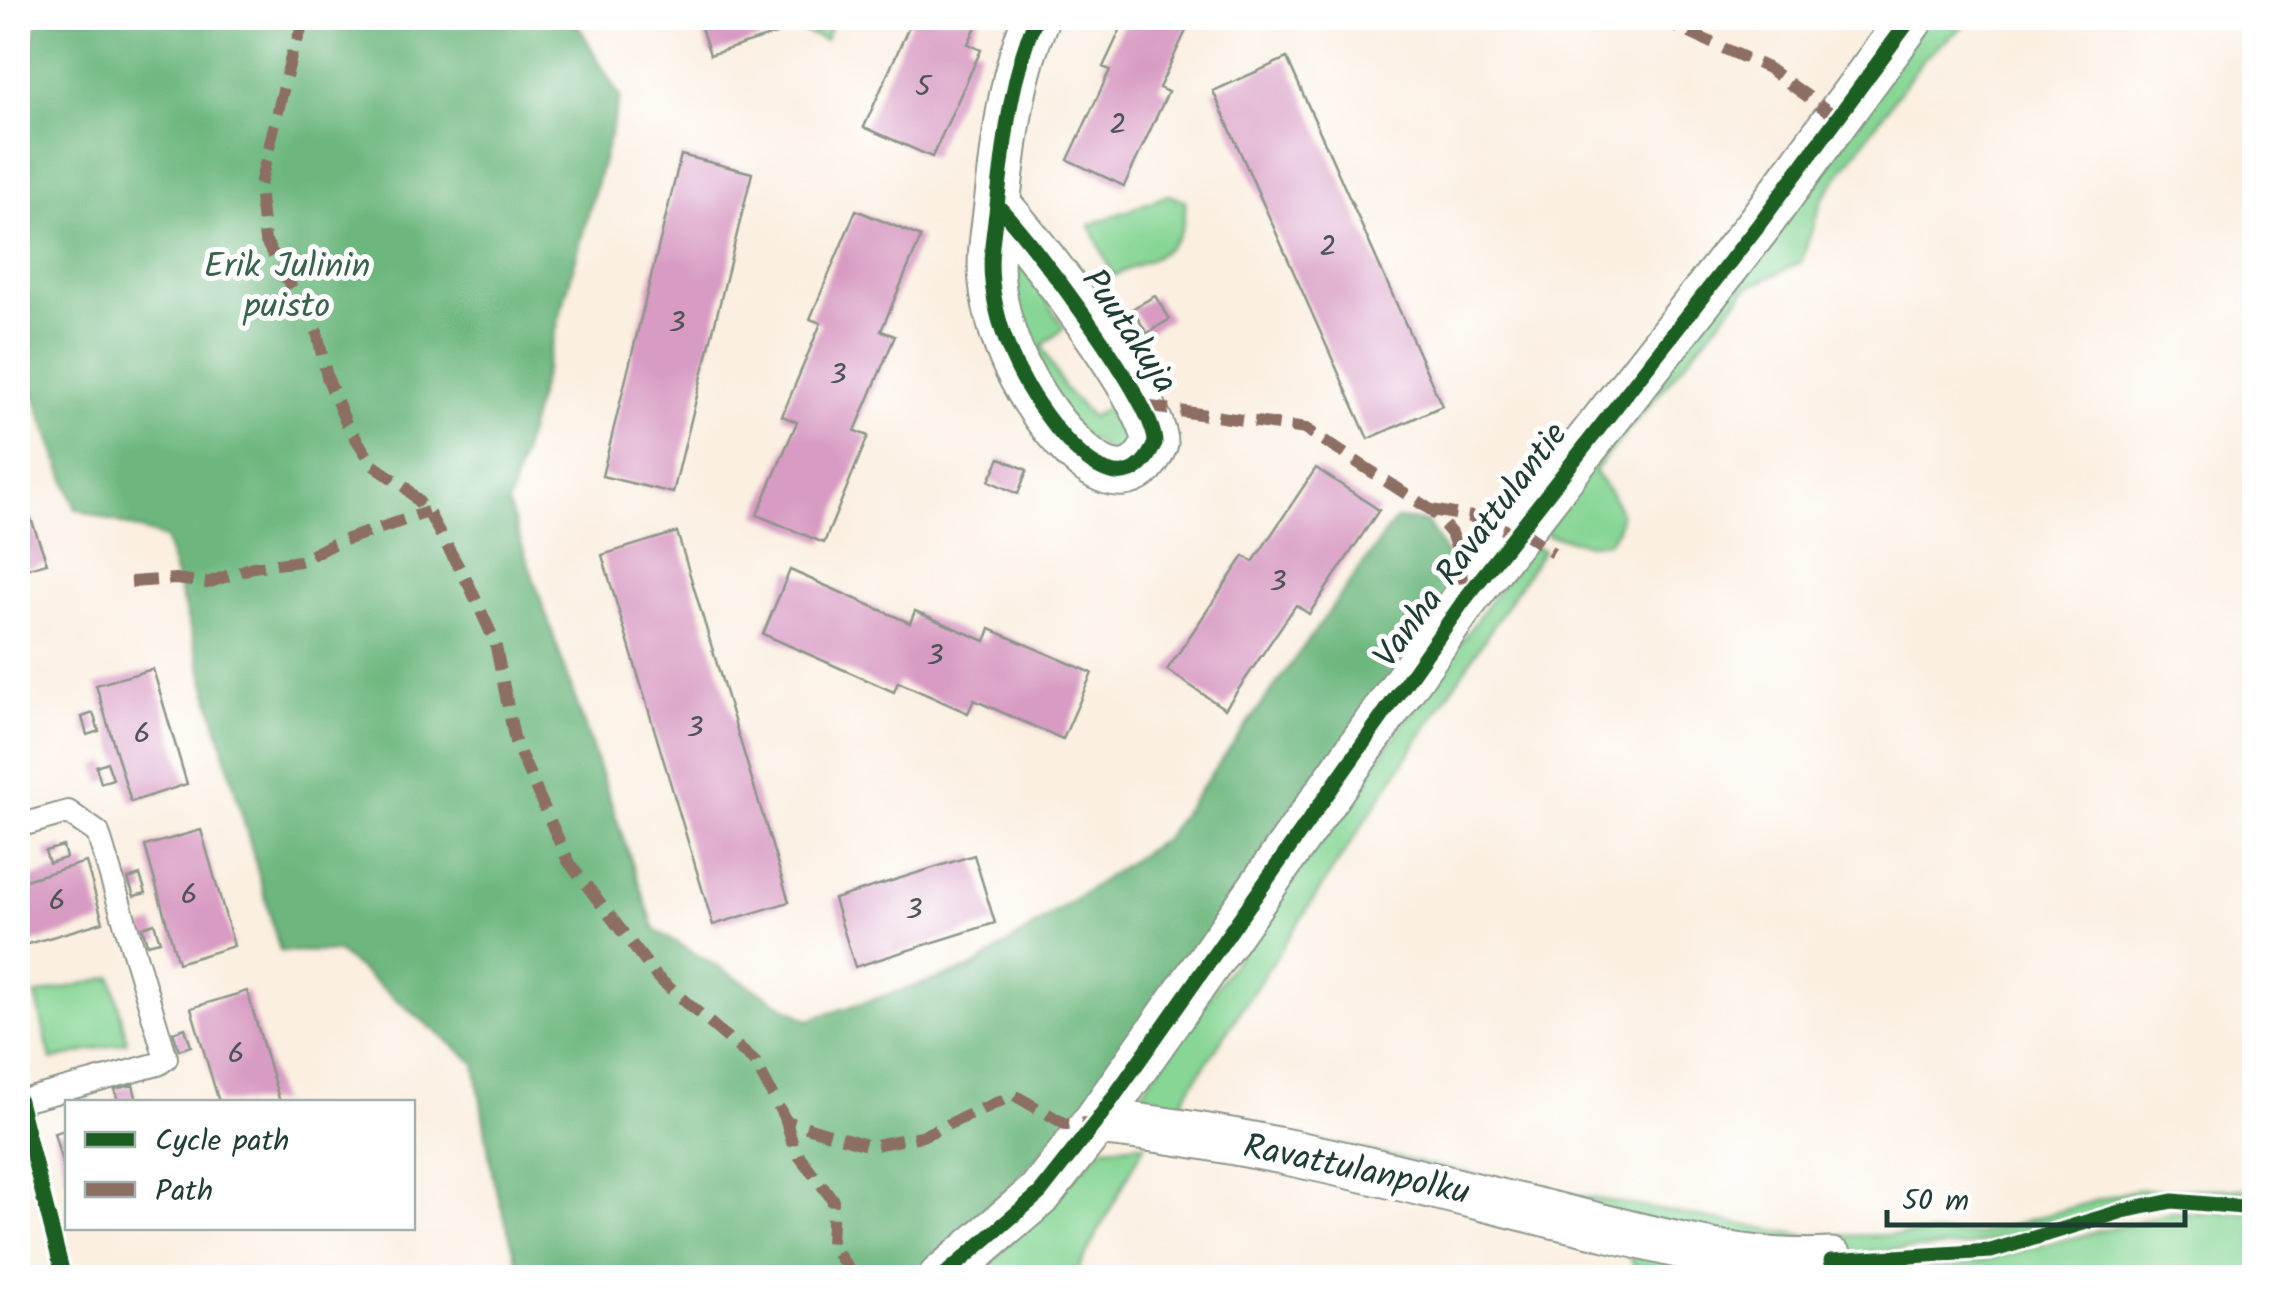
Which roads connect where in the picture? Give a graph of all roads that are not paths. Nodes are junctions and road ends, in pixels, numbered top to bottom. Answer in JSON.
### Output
{"nodes":[{"id":1,"x":1036,"y":18,"type":"edge"},
{"id":2,"x":1911,"y":18,"type":"edge"},
{"id":3,"x":997,"y":205,"type":"junction"},
{"id":4,"x":18,"y":826,"type":"edge"},
{"id":5,"x":19,"y":1102,"type":"edge"},
{"id":6,"x":1096,"y":1122,"type":"junction"},
{"id":7,"x":1831,"y":1261,"type":"dead end"},
{"id":8,"x":941,"y":1278,"type":"edge"}],
"edges":[{"from":1,"to":3,"type":"street","name":"Puutakuja"},
{"from":2,"to":6,"type":"street","name":"Vanha Ravattulantie"},
{"from":3,"to":3,"type":"street","name":"Puutakuja"},
{"from":4,"to":5,"type":"lane"},
{"from":6,"to":7,"type":"street","name":"Ravattulanpolku"},
{"from":6,"to":8,"type":"street"}]}
